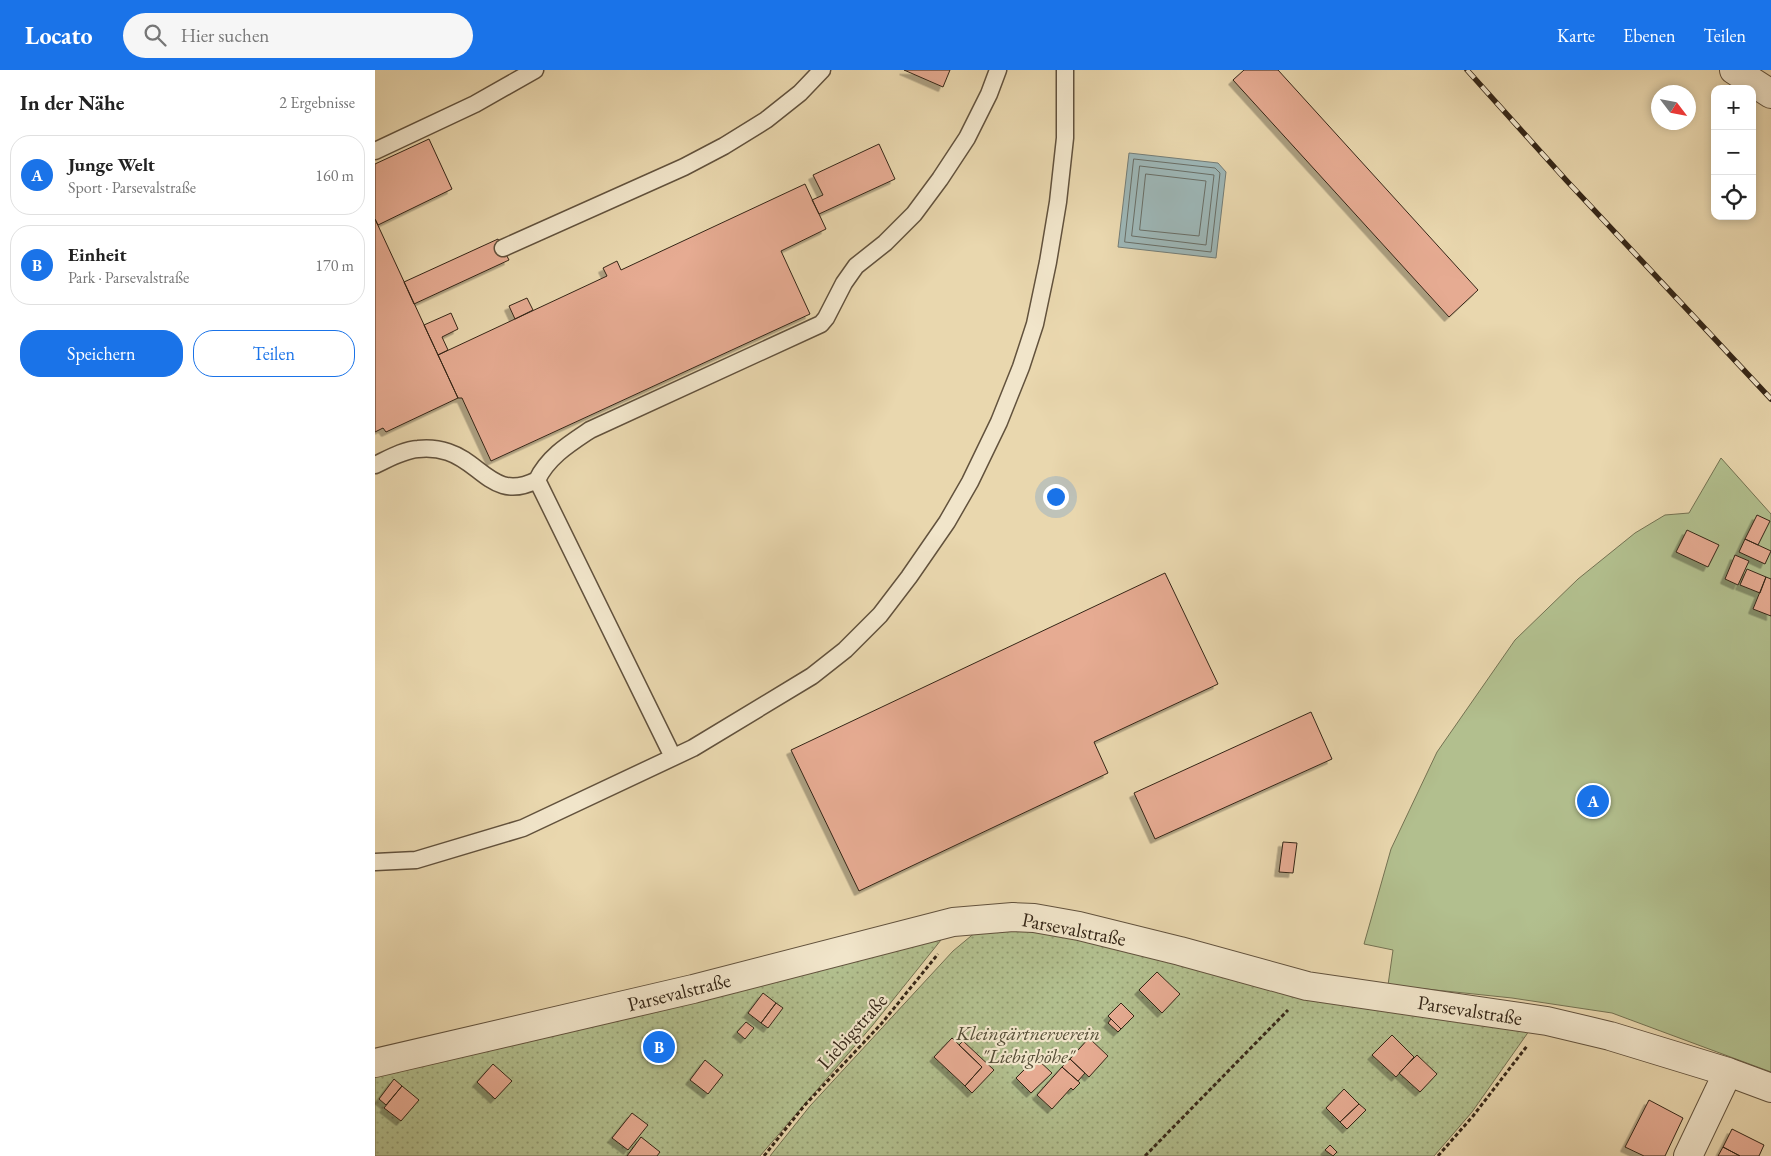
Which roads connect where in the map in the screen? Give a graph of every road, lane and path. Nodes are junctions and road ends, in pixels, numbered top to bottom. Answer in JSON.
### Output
{"nodes":[{"id":1,"x":535,"y":70,"type":"edge"},
{"id":2,"x":822,"y":70,"type":"edge"},
{"id":3,"x":998,"y":70,"type":"edge"},
{"id":4,"x":1065,"y":70,"type":"edge"},
{"id":5,"x":1734,"y":70,"type":"edge"},
{"id":6,"x":1771,"y":94,"type":"edge"},
{"id":7,"x":375,"y":150,"type":"edge"},
{"id":8,"x":503,"y":248,"type":"dead end"},
{"id":9,"x":375,"y":465,"type":"edge"},
{"id":10,"x":537,"y":480,"type":"junction"},
{"id":11,"x":673,"y":757,"type":"junction"},
{"id":12,"x":375,"y":862,"type":"edge"},
{"id":13,"x":953,"y":922,"type":"junction"},
{"id":14,"x":1307,"y":986,"type":"junction"},
{"id":15,"x":1547,"y":1021,"type":"junction"},
{"id":16,"x":375,"y":1063,"type":"edge"},
{"id":17,"x":1728,"y":1072,"type":"junction"},
{"id":18,"x":1771,"y":1088,"type":"edge"},
{"id":19,"x":764,"y":1156,"type":"edge"},
{"id":20,"x":1145,"y":1156,"type":"edge"},
{"id":21,"x":1438,"y":1156,"type":"edge"},
{"id":22,"x":1688,"y":1156,"type":"edge"}],
"edges":[{"from":1,"to":7,"type":"lane"},
{"from":2,"to":8,"type":"lane"},
{"from":3,"to":10,"type":"lane"},
{"from":4,"to":11,"type":"lane"},
{"from":5,"to":6,"type":"street"},
{"from":9,"to":10,"type":"lane"},
{"from":10,"to":11,"type":"lane"},
{"from":11,"to":12,"type":"lane"},
{"from":13,"to":14,"type":"street","name":"Parsevalstraße"},
{"from":13,"to":16,"type":"street","name":"Parsevalstraße"},
{"from":13,"to":19,"type":"path","name":"Liebigstraße"},
{"from":14,"to":15,"type":"street","name":"Parsevalstraße"},
{"from":14,"to":20,"type":"path"},
{"from":15,"to":17,"type":"street","name":"Parsevalstraße"},
{"from":15,"to":21,"type":"path"},
{"from":17,"to":18,"type":"street","name":"Parsevalstraße"},
{"from":17,"to":22,"type":"street"}]}
